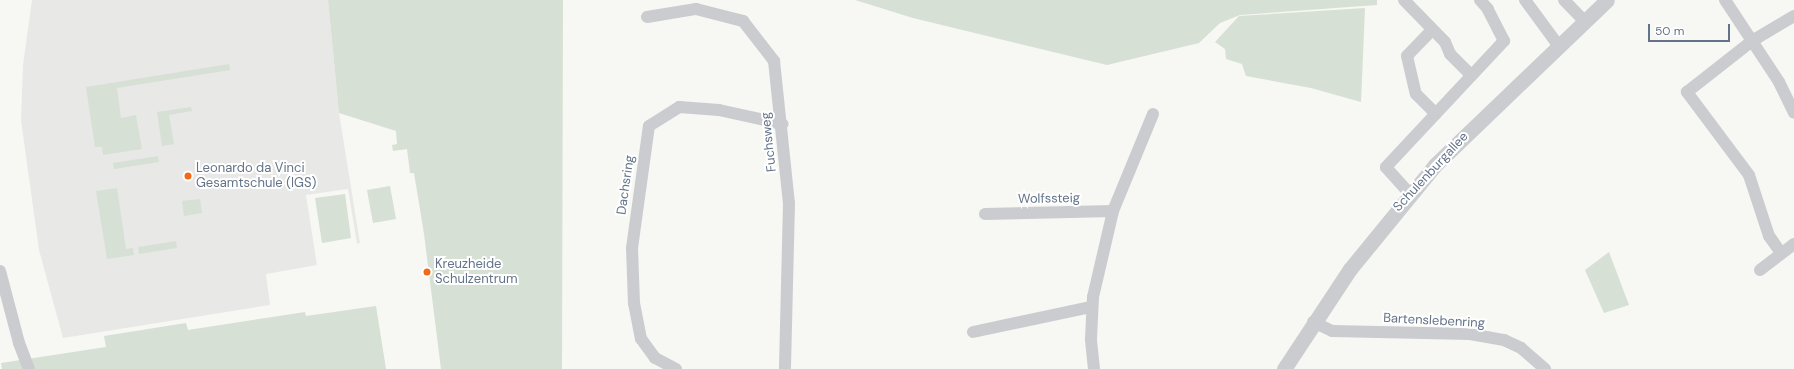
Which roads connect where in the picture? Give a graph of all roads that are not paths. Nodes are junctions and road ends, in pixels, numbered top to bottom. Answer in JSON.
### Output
{"nodes":[{"id":1,"x":1404,"y":0,"type":"edge"},
{"id":2,"x":1480,"y":0,"type":"edge"},
{"id":3,"x":1525,"y":0,"type":"edge"},
{"id":4,"x":1564,"y":0,"type":"edge"},
{"id":5,"x":1607,"y":0,"type":"edge"},
{"id":6,"x":1725,"y":0,"type":"edge"},
{"id":7,"x":647,"y":16,"type":"dead end"},
{"id":8,"x":1794,"y":16,"type":"edge"},
{"id":9,"x":1583,"y":20,"type":"junction"},
{"id":10,"x":1432,"y":30,"type":"junction"},
{"id":11,"x":1752,"y":41,"type":"junction"},
{"id":12,"x":1558,"y":45,"type":"junction"},
{"id":13,"x":1471,"y":75,"type":"junction"},
{"id":14,"x":1794,"y":113,"type":"edge"},
{"id":15,"x":1153,"y":114,"type":"dead end"},
{"id":16,"x":1436,"y":114,"type":"junction"},
{"id":17,"x":782,"y":124,"type":"junction"},
{"id":18,"x":1410,"y":194,"type":"junction"},
{"id":19,"x":1113,"y":211,"type":"junction"},
{"id":20,"x":985,"y":214,"type":"dead end"},
{"id":21,"x":1794,"y":244,"type":"edge"},
{"id":22,"x":1781,"y":253,"type":"junction"},
{"id":23,"x":1760,"y":270,"type":"dead end"},
{"id":24,"x":0,"y":271,"type":"edge"},
{"id":25,"x":1091,"y":307,"type":"junction"},
{"id":26,"x":1313,"y":322,"type":"junction"},
{"id":27,"x":973,"y":332,"type":"dead end"},
{"id":28,"x":28,"y":369,"type":"edge"},
{"id":29,"x":676,"y":369,"type":"edge"},
{"id":30,"x":785,"y":369,"type":"edge"},
{"id":31,"x":1094,"y":369,"type":"edge"},
{"id":32,"x":1284,"y":369,"type":"edge"},
{"id":33,"x":1545,"y":369,"type":"edge"}],
"edges":[{"from":1,"to":10,"type":"street"},
{"from":2,"to":13,"type":"street"},
{"from":3,"to":12,"type":"street"},
{"from":4,"to":9,"type":"street"},
{"from":5,"to":9,"type":"street","name":"Schulenburgallee"},
{"from":6,"to":11,"type":"street"},
{"from":7,"to":17,"type":"street","name":"Fuchsweg"},
{"from":8,"to":11,"type":"street"},
{"from":9,"to":12,"type":"street","name":"Schulenburgallee"},
{"from":10,"to":13,"type":"street"},
{"from":10,"to":16,"type":"street"},
{"from":11,"to":14,"type":"street"},
{"from":11,"to":22,"type":"street"},
{"from":12,"to":18,"type":"street","name":"Schulenburgallee"},
{"from":13,"to":16,"type":"street"},
{"from":15,"to":19,"type":"street"},
{"from":16,"to":18,"type":"street"},
{"from":17,"to":29,"type":"street","name":"Dachsring"},
{"from":17,"to":30,"type":"street","name":"Fuchsweg"},
{"from":18,"to":26,"type":"street","name":"Schulenburgallee"},
{"from":19,"to":20,"type":"street","name":"Wolfssteig"},
{"from":19,"to":25,"type":"street"},
{"from":21,"to":22,"type":"street"},
{"from":22,"to":23,"type":"street"},
{"from":24,"to":28,"type":"street"},
{"from":25,"to":27,"type":"street"},
{"from":25,"to":31,"type":"street"},
{"from":26,"to":32,"type":"street","name":"Schulenburgallee"},
{"from":26,"to":33,"type":"street","name":"Bartenslebenring"}]}
